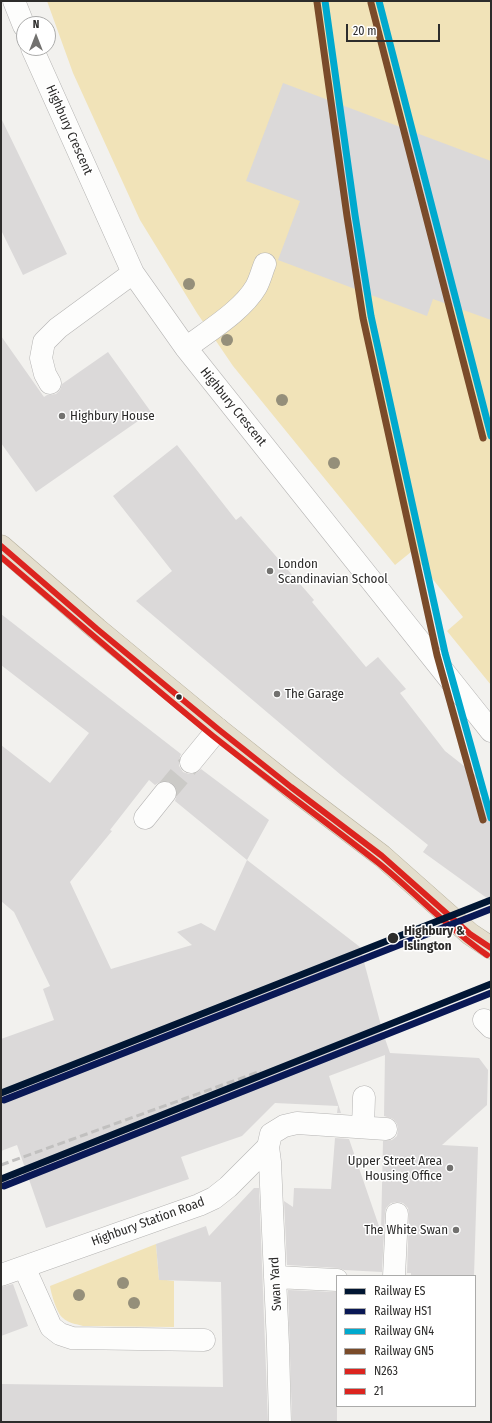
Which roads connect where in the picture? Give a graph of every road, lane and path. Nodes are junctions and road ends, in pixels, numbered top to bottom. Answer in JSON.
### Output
{"nodes":[{"id":1,"x":14,"y":1,"type":"edge"},
{"id":2,"x":20,"y":16,"type":"edge"},
{"id":3,"x":36,"y":56,"type":"edge"},
{"id":4,"x":265,"y":264,"type":"dead end"},
{"id":5,"x":133,"y":273,"type":"junction"},
{"id":6,"x":186,"y":348,"type":"junction"},
{"id":7,"x":50,"y":383,"type":"dead end"},
{"id":8,"x":1,"y":546,"type":"edge"},
{"id":9,"x":218,"y":729,"type":"junction"},
{"id":10,"x":491,"y":731,"type":"edge"},
{"id":11,"x":191,"y":762,"type":"tunnel mouth"},
{"id":12,"x":165,"y":793,"type":"tunnel mouth"},
{"id":13,"x":145,"y":818,"type":"dead end"},
{"id":14,"x":491,"y":948,"type":"edge"},
{"id":15,"x":364,"y":1097,"type":"dead end"},
{"id":16,"x":363,"y":1127,"type":"junction"},
{"id":17,"x":386,"y":1129,"type":"dead end"},
{"id":18,"x":268,"y":1147,"type":"junction"},
{"id":19,"x":397,"y":1214,"type":"dead end"},
{"id":20,"x":24,"y":1267,"type":"junction"},
{"id":21,"x":394,"y":1274,"type":"edge"},
{"id":22,"x":1,"y":1275,"type":"edge"},
{"id":23,"x":275,"y":1278,"type":"junction"},
{"id":24,"x":336,"y":1280,"type":"edge"},
{"id":25,"x":204,"y":1340,"type":"dead end"},
{"id":26,"x":280,"y":1422,"type":"edge"}],
"edges":[{"from":1,"to":2,"type":"street"},
{"from":3,"to":5,"type":"street","name":"Highbury Crescent"},
{"from":4,"to":6,"type":"street"},
{"from":5,"to":6,"type":"street","name":"Highbury Crescent"},
{"from":5,"to":7,"type":"street"},
{"from":6,"to":10,"type":"street","name":"Highbury Crescent"},
{"from":8,"to":9,"type":"highway"},
{"from":9,"to":11,"type":"street"},
{"from":9,"to":14,"type":"highway"},
{"from":12,"to":13,"type":"street"},
{"from":15,"to":16,"type":"street"},
{"from":16,"to":17,"type":"street","name":"Highbury Station Road"},
{"from":16,"to":18,"type":"street","name":"Highbury Station Road"},
{"from":18,"to":20,"type":"street","name":"Highbury Station Road"},
{"from":18,"to":23,"type":"street","name":"Swan Yard"},
{"from":19,"to":21,"type":"street"},
{"from":20,"to":22,"type":"street","name":"Highbury Station Road"},
{"from":20,"to":25,"type":"street"},
{"from":23,"to":24,"type":"street"},
{"from":23,"to":26,"type":"street","name":"Swan Yard"}]}
